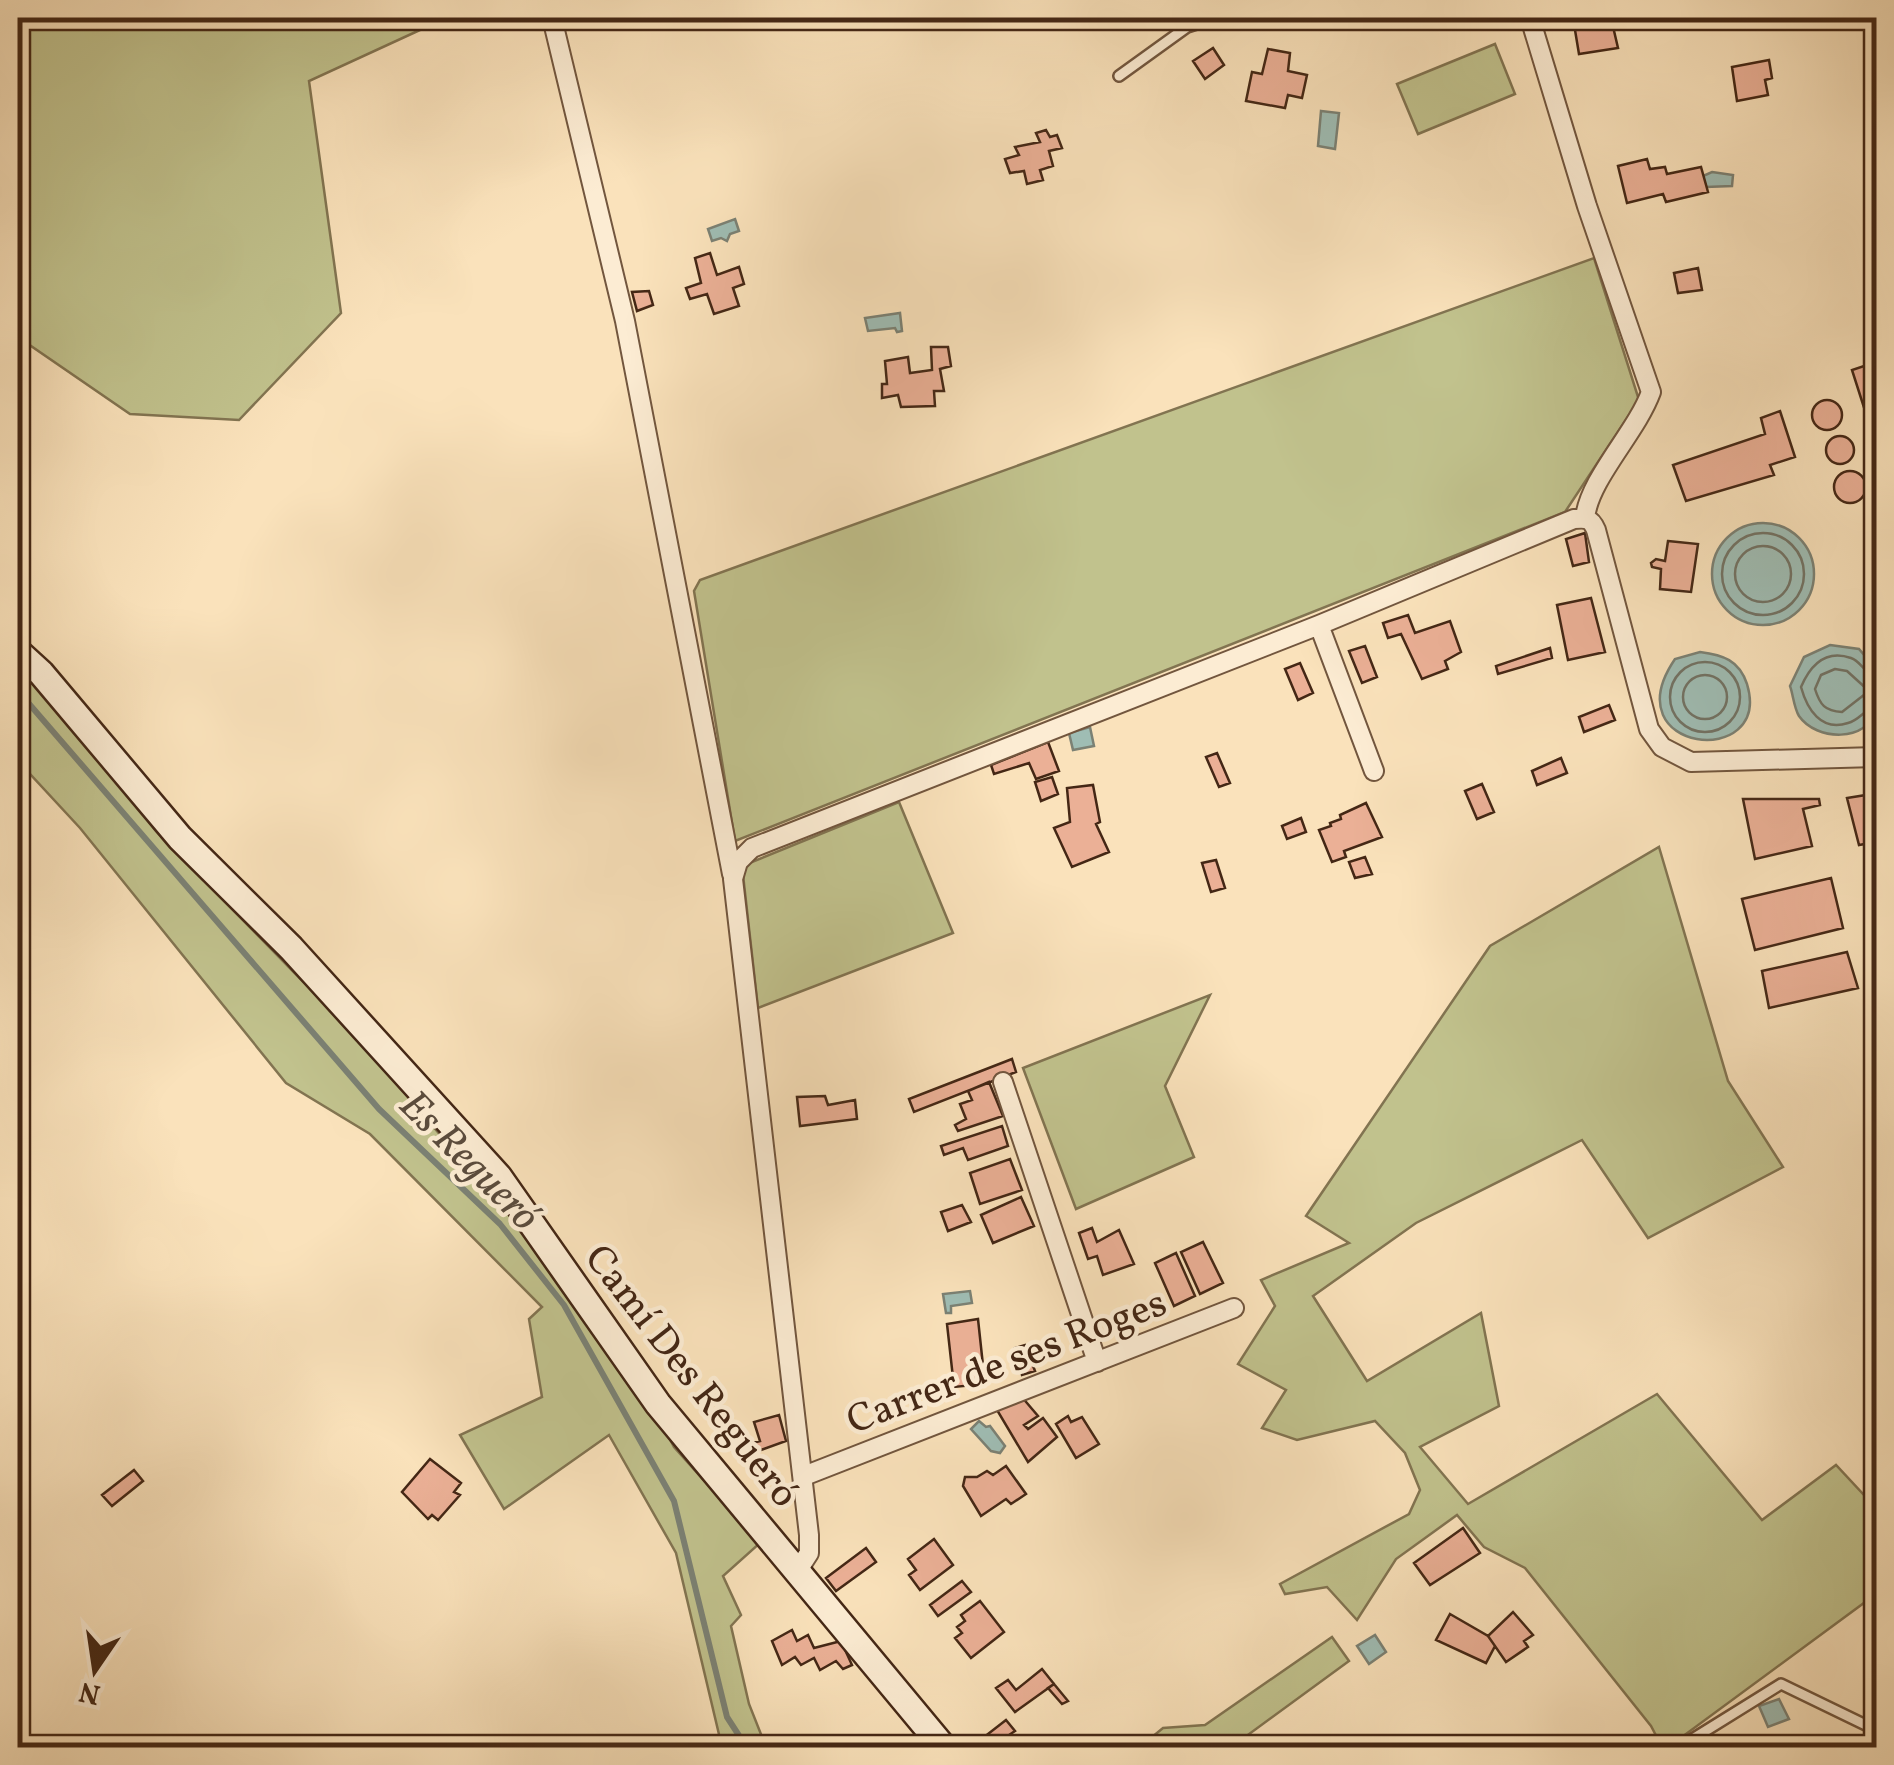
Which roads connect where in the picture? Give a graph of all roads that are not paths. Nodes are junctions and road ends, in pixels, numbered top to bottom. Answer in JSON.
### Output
{"nodes":[{"id":1,"x":552,"y":18,"type":"edge"},
{"id":2,"x":1215,"y":18,"type":"edge"},
{"id":3,"x":1530,"y":18,"type":"edge"},
{"id":4,"x":1120,"y":76,"type":"dead end"},
{"id":5,"x":1585,"y":518,"type":"junction"},
{"id":6,"x":1319,"y":625,"type":"junction"},
{"id":7,"x":18,"y":652,"type":"edge"},
{"id":8,"x":1876,"y":756,"type":"edge"},
{"id":9,"x":1374,"y":771,"type":"dead end"},
{"id":10,"x":733,"y":879,"type":"junction"},
{"id":11,"x":1003,"y":1082,"type":"dead end"},
{"id":12,"x":1234,"y":1308,"type":"dead end"},
{"id":13,"x":1098,"y":1362,"type":"junction"},
{"id":14,"x":804,"y":1476,"type":"junction"},
{"id":15,"x":798,"y":1570,"type":"junction"},
{"id":16,"x":1876,"y":1730,"type":"edge"},
{"id":17,"x":944,"y":1748,"type":"edge"},
{"id":18,"x":1678,"y":1748,"type":"edge"}],
"edges":[{"from":1,"to":10,"type":"street"},
{"from":2,"to":4,"type":"lane"},
{"from":3,"to":5,"type":"street"},
{"from":5,"to":6,"type":"street"},
{"from":5,"to":8,"type":"street"},
{"from":6,"to":9,"type":"street"},
{"from":6,"to":10,"type":"street"},
{"from":7,"to":15,"type":"street","name":"Camí Des Regueró"},
{"from":10,"to":14,"type":"street"},
{"from":11,"to":13,"type":"street"},
{"from":12,"to":13,"type":"street","name":"Carrer de ses Roges"},
{"from":13,"to":14,"type":"street","name":"Carrer de ses Roges"},
{"from":14,"to":15,"type":"street"},
{"from":15,"to":17,"type":"street","name":"Camí Des Regueró"},
{"from":16,"to":18,"type":"lane"}]}
